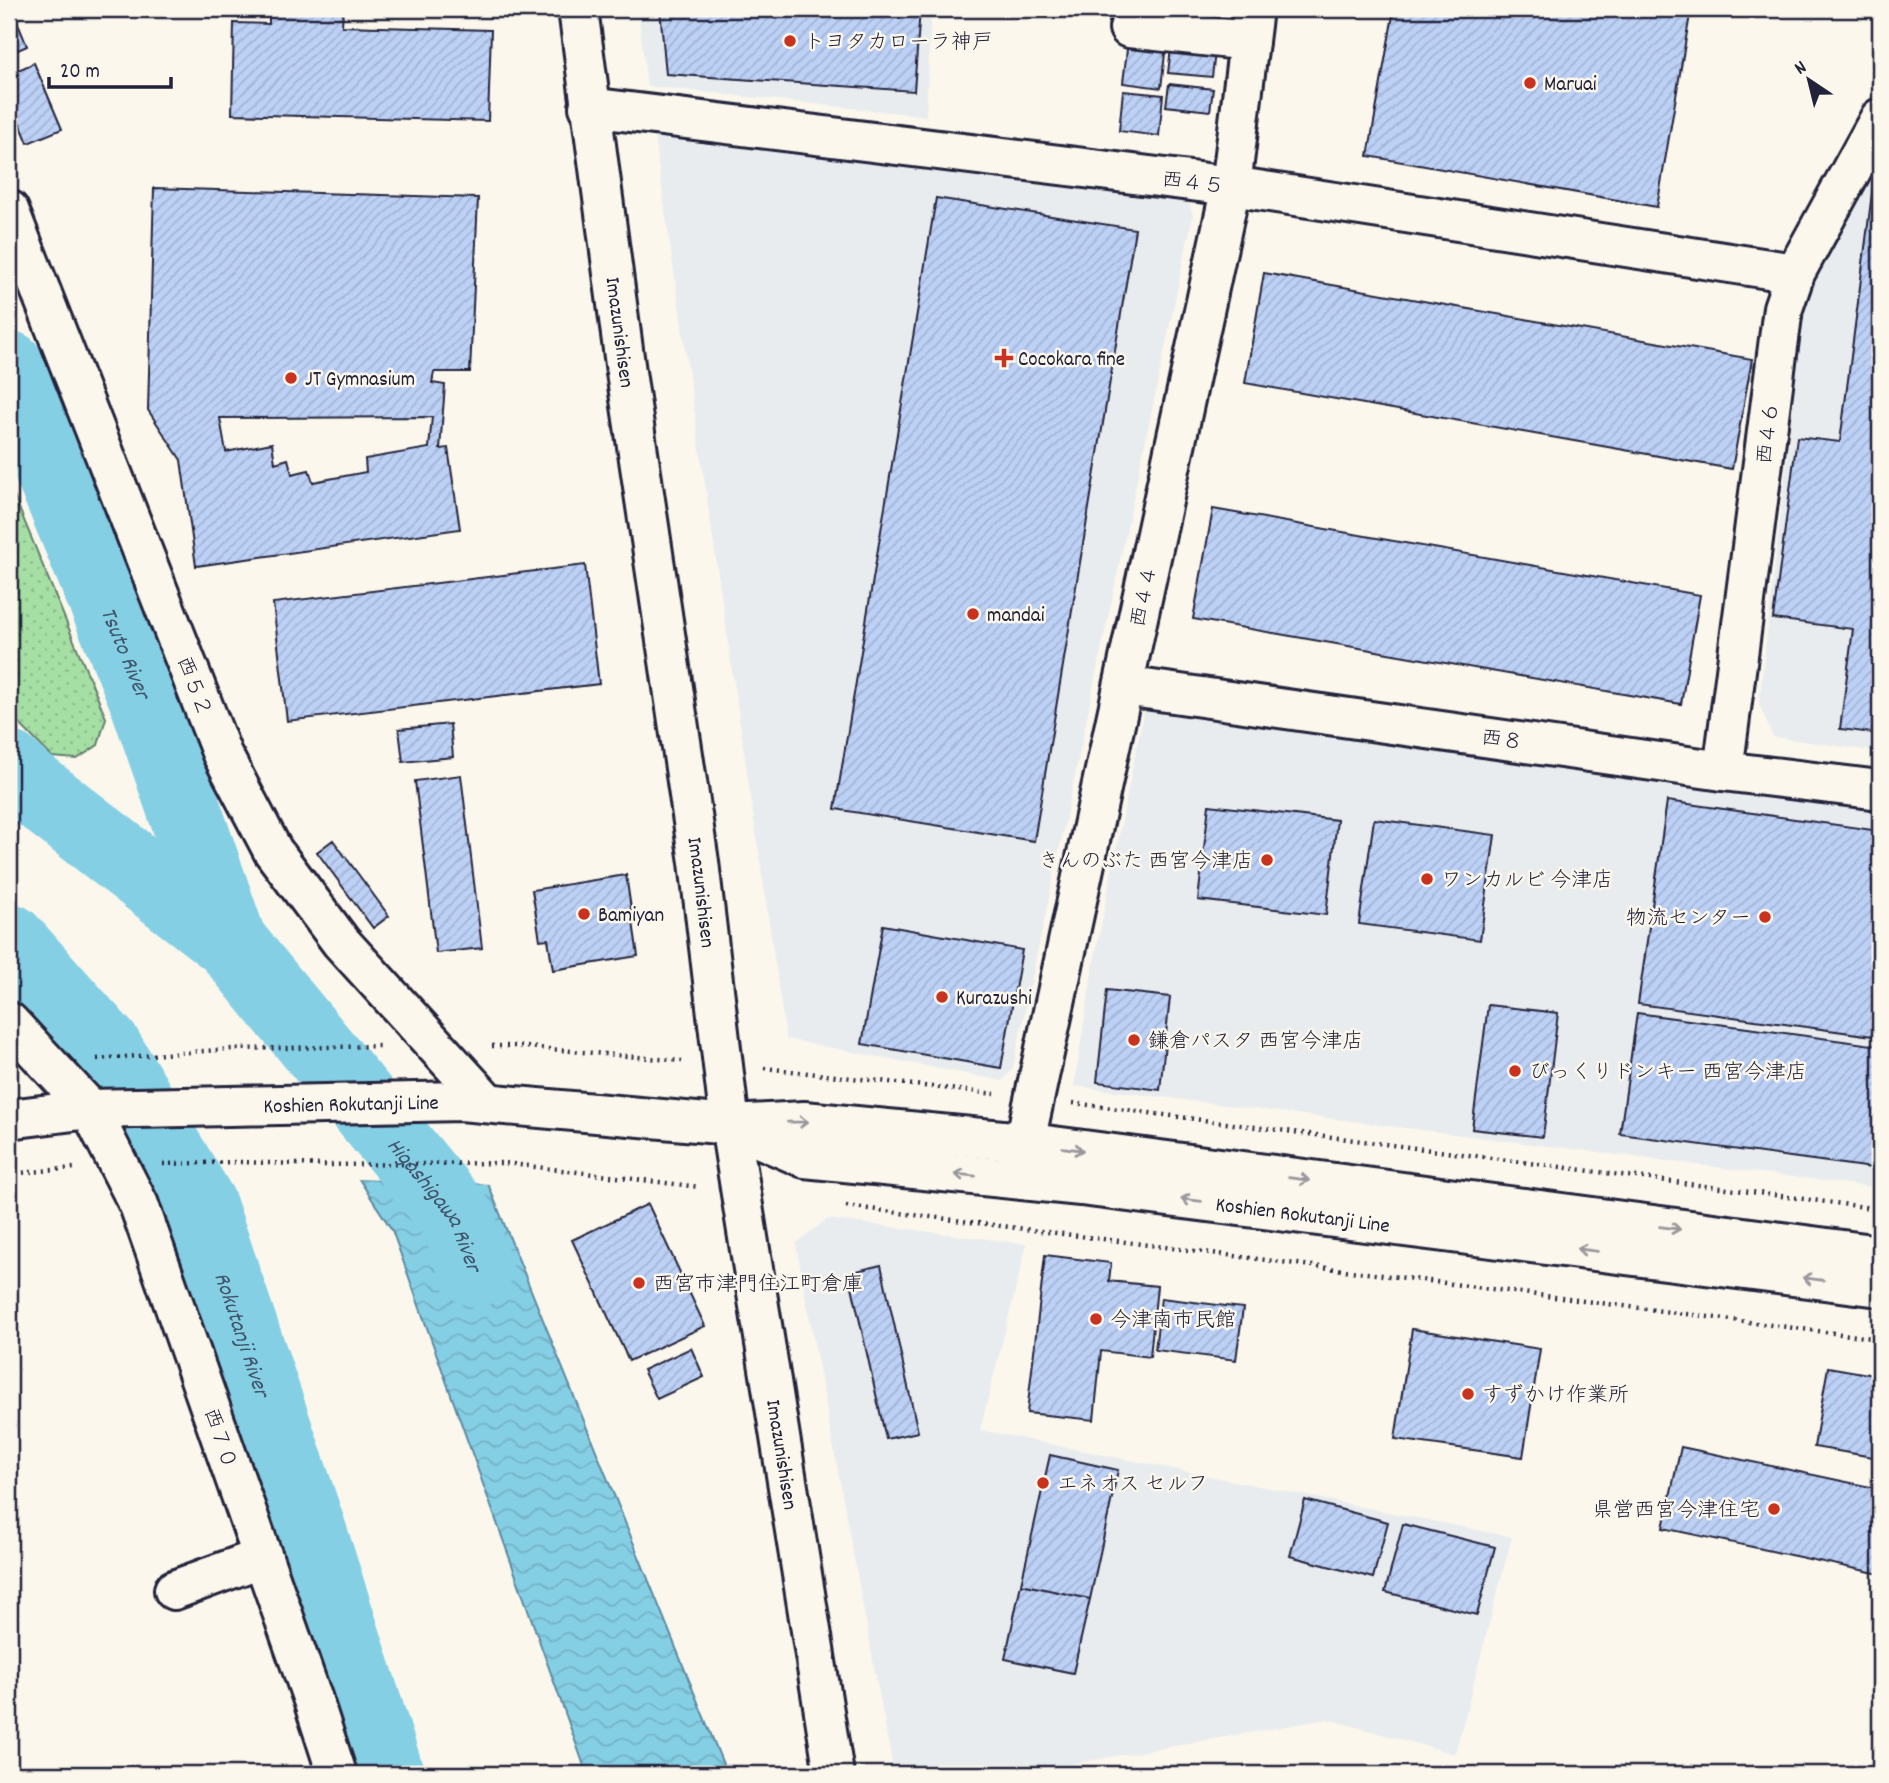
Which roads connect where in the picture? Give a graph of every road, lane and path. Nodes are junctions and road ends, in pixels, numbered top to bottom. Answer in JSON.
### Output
{"nodes":[{"id":1,"x":578,"y":9,"type":"edge"},
{"id":2,"x":1251,"y":25,"type":"edge"},
{"id":3,"x":1129,"y":28,"type":"dead end"},
{"id":4,"x":589,"y":107,"type":"junction"},
{"id":5,"x":1880,"y":118,"type":"edge"},
{"id":6,"x":1231,"y":186,"type":"junction"},
{"id":7,"x":9,"y":210,"type":"edge"},
{"id":8,"x":1795,"y":273,"type":"junction"},
{"id":9,"x":1124,"y":686,"type":"junction"},
{"id":10,"x":1723,"y":771,"type":"junction"},
{"id":11,"x":1880,"y":790,"type":"edge"},
{"id":12,"x":9,"y":1022,"type":"edge"},
{"id":13,"x":396,"y":1046,"type":"dead end"},
{"id":14,"x":96,"y":1059,"type":"dead end"},
{"id":15,"x":473,"y":1101,"type":"junction"},
{"id":16,"x":90,"y":1109,"type":"junction"},
{"id":17,"x":9,"y":1119,"type":"edge"},
{"id":18,"x":730,"y":1125,"type":"junction"},
{"id":19,"x":1023,"y":1142,"type":"junction"},
{"id":20,"x":152,"y":1164,"type":"dead end"},
{"id":21,"x":1017,"y":1180,"type":"junction"},
{"id":22,"x":740,"y":1192,"type":"junction"},
{"id":23,"x":836,"y":1205,"type":"dead end"},
{"id":24,"x":1880,"y":1255,"type":"edge"},
{"id":25,"x":1880,"y":1287,"type":"edge"},
{"id":26,"x":1880,"y":1339,"type":"edge"},
{"id":27,"x":263,"y":1557,"type":"junction"},
{"id":28,"x":174,"y":1590,"type":"dead end"},
{"id":29,"x":337,"y":1774,"type":"edge"},
{"id":30,"x":834,"y":1774,"type":"edge"}],
"edges":[{"from":1,"to":4,"type":"street","name":"Imazunishisen"},
{"from":2,"to":3,"type":"street"},
{"from":2,"to":6,"type":"street","name":"西４４"},
{"from":4,"to":6,"type":"street","name":"西４５"},
{"from":4,"to":18,"type":"street","name":"Imazunishisen"},
{"from":5,"to":8,"type":"street","name":"西４６"},
{"from":6,"to":8,"type":"street","name":"西４５"},
{"from":6,"to":9,"type":"street","name":"西４４"},
{"from":7,"to":15,"type":"street","name":"西５２"},
{"from":8,"to":10,"type":"street","name":"西４６"},
{"from":9,"to":10,"type":"street","name":"西８"},
{"from":9,"to":19,"type":"street","name":"西４４"},
{"from":10,"to":11,"type":"street","name":"西８"},
{"from":12,"to":16,"type":"street"},
{"from":13,"to":14,"type":"path"},
{"from":15,"to":16,"type":"street","name":"Koshien Rokutanji Line"},
{"from":15,"to":18,"type":"street","name":"Koshien Rokutanji Line"},
{"from":16,"to":17,"type":"street","name":"Koshien Rokutanji Line"},
{"from":16,"to":27,"type":"street","name":"西７０"},
{"from":18,"to":19,"type":"street","name":"Koshien Rokutanji Line","one_way":true},
{"from":21,"to":18,"type":"street","name":"Koshien Rokutanji Line","one_way":true},
{"from":18,"to":22,"type":"street","name":"Imazunishisen"},
{"from":19,"to":21,"type":"street","name":"西４４"},
{"from":19,"to":24,"type":"street","name":"Koshien Rokutanji Line","one_way":true},
{"from":20,"to":22,"type":"path"},
{"from":25,"to":21,"type":"street","name":"Koshien Rokutanji Line","one_way":true},
{"from":22,"to":30,"type":"street","name":"Imazunishisen"},
{"from":23,"to":26,"type":"path"},
{"from":27,"to":28,"type":"street"},
{"from":27,"to":29,"type":"street","name":"西７０"}]}
